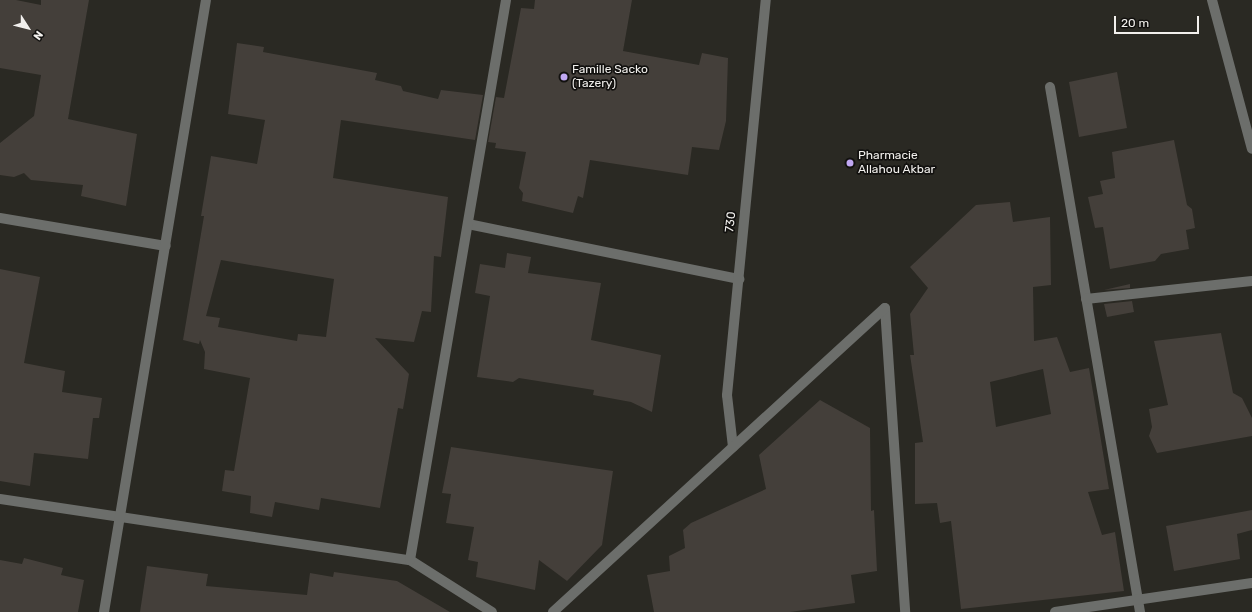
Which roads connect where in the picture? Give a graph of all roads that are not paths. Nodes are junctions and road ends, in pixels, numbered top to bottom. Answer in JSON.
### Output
{"nodes":[{"id":1,"x":206,"y":0,"type":"edge"},
{"id":2,"x":506,"y":0,"type":"edge"},
{"id":3,"x":766,"y":0,"type":"edge"},
{"id":4,"x":1212,"y":0,"type":"edge"},
{"id":5,"x":1050,"y":87,"type":"dead end"},
{"id":6,"x":1252,"y":149,"type":"edge"},
{"id":7,"x":0,"y":218,"type":"edge"},
{"id":8,"x":468,"y":224,"type":"junction"},
{"id":9,"x":166,"y":246,"type":"junction"},
{"id":10,"x":739,"y":279,"type":"junction"},
{"id":11,"x":1252,"y":281,"type":"edge"},
{"id":12,"x":1086,"y":299,"type":"junction"},
{"id":13,"x":733,"y":447,"type":"junction"},
{"id":14,"x":0,"y":499,"type":"edge"},
{"id":15,"x":121,"y":519,"type":"junction"},
{"id":16,"x":410,"y":560,"type":"junction"},
{"id":17,"x":1252,"y":584,"type":"edge"},
{"id":18,"x":1139,"y":607,"type":"edge"},
{"id":19,"x":104,"y":612,"type":"edge"},
{"id":20,"x":492,"y":612,"type":"edge"},
{"id":21,"x":553,"y":612,"type":"edge"},
{"id":22,"x":905,"y":612,"type":"edge"},
{"id":23,"x":1054,"y":612,"type":"edge"}],
"edges":[{"from":1,"to":9,"type":"street"},
{"from":2,"to":8,"type":"street"},
{"from":3,"to":10,"type":"street","name":"730"},
{"from":4,"to":6,"type":"street"},
{"from":5,"to":12,"type":"street"},
{"from":7,"to":9,"type":"street"},
{"from":8,"to":10,"type":"street"},
{"from":8,"to":16,"type":"street"},
{"from":9,"to":15,"type":"street"},
{"from":10,"to":13,"type":"street","name":"730"},
{"from":11,"to":12,"type":"street"},
{"from":12,"to":18,"type":"street"},
{"from":13,"to":21,"type":"street"},
{"from":13,"to":22,"type":"street"},
{"from":14,"to":15,"type":"street"},
{"from":15,"to":16,"type":"street"},
{"from":15,"to":19,"type":"street"},
{"from":16,"to":20,"type":"street"},
{"from":17,"to":18,"type":"street"},
{"from":18,"to":23,"type":"street"}]}
